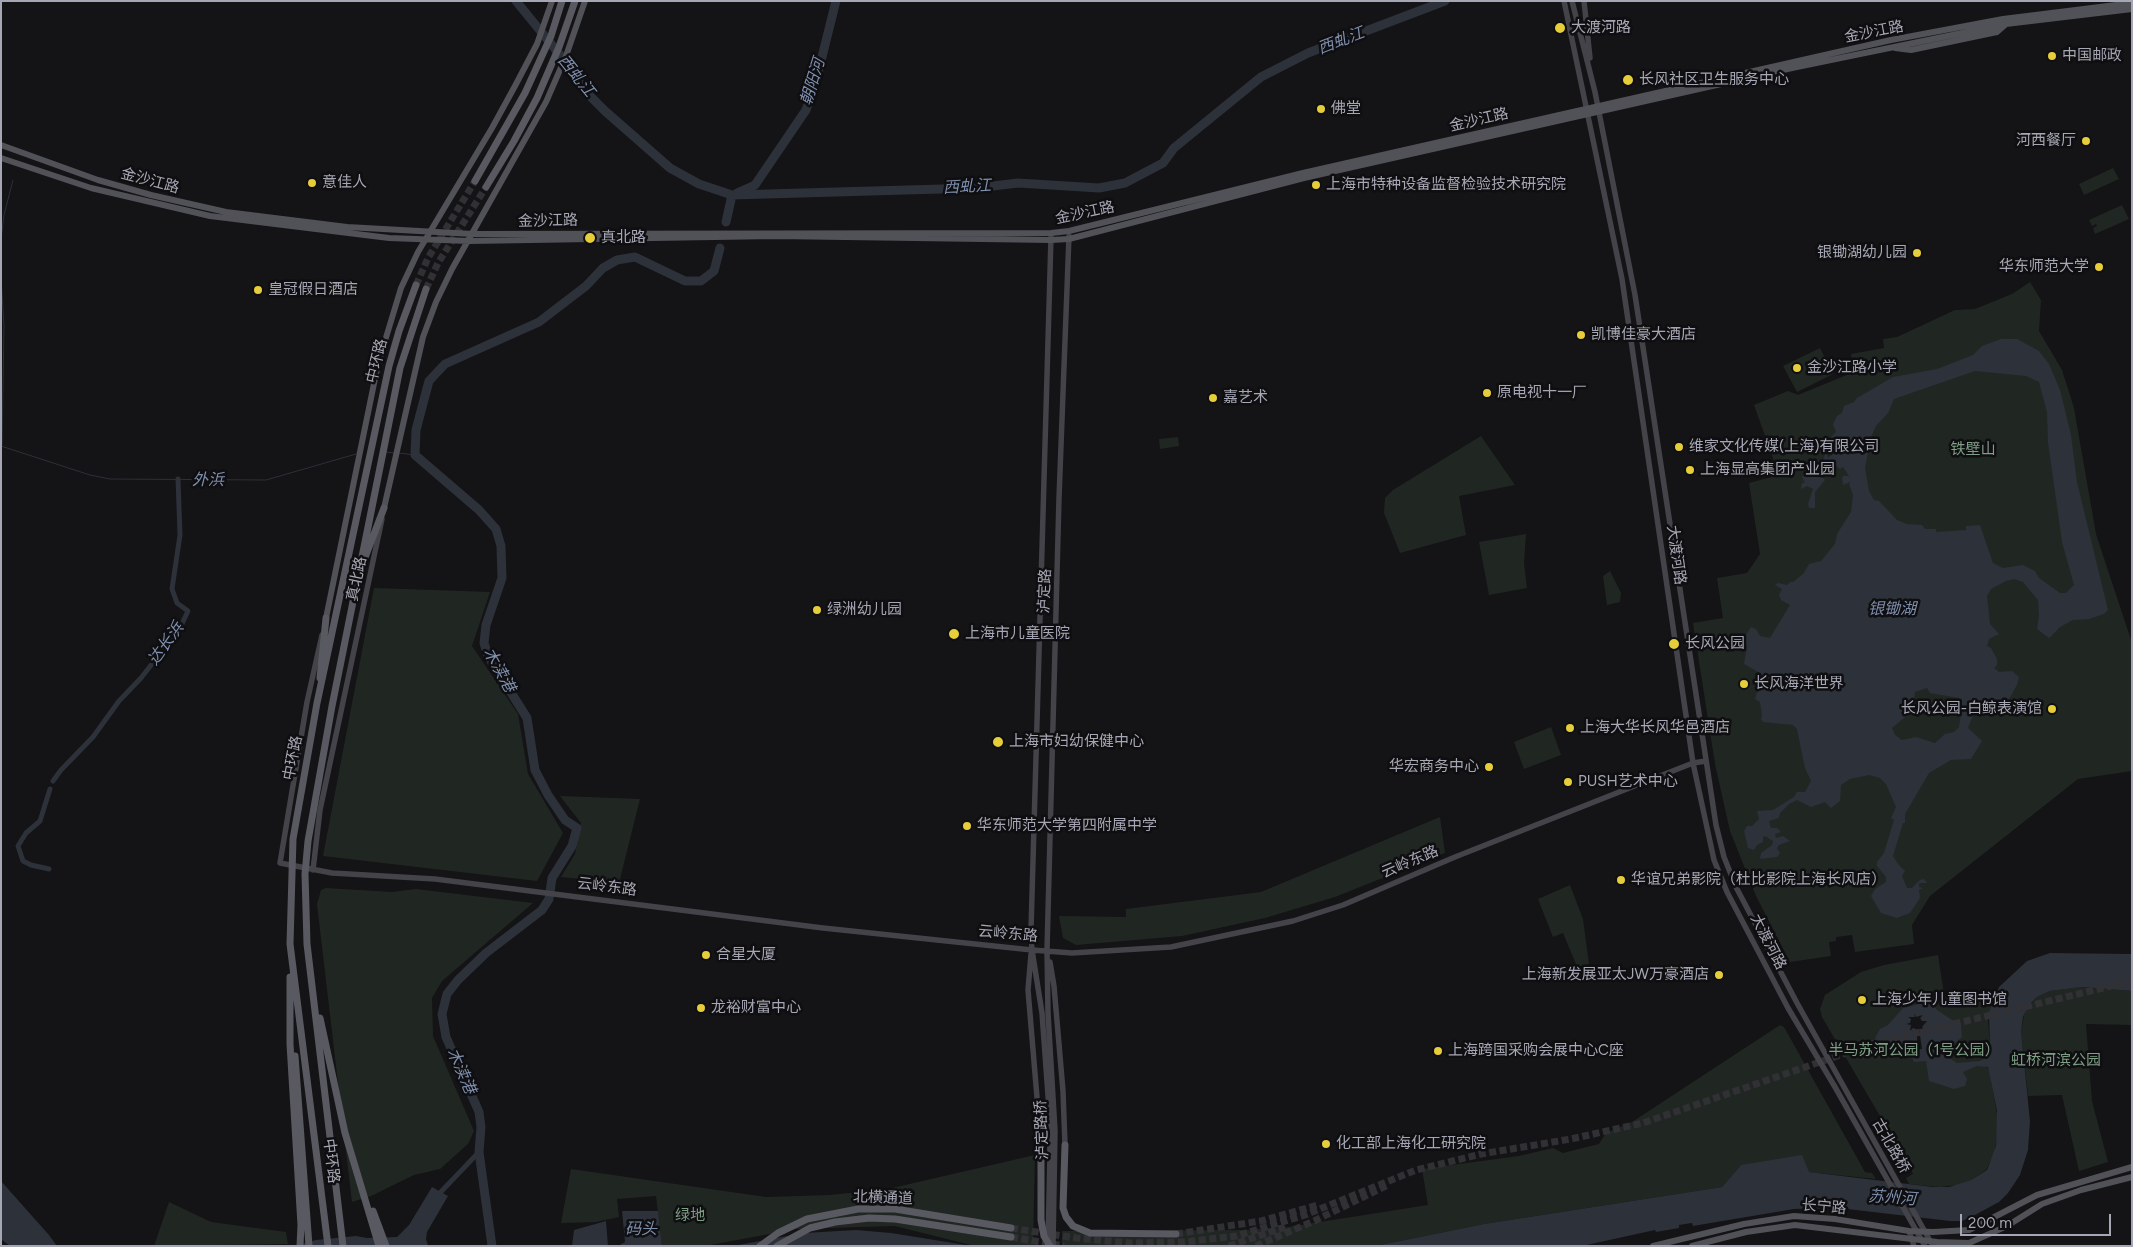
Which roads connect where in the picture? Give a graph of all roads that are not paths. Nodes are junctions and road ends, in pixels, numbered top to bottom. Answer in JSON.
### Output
{"nodes":[{"id":1,"x":552,"y":1,"type":"edge"},
{"id":2,"x":562,"y":1,"type":"edge"},
{"id":3,"x":575,"y":1,"type":"edge"},
{"id":4,"x":585,"y":1,"type":"edge"},
{"id":5,"x":1564,"y":1,"type":"edge"},
{"id":6,"x":1572,"y":1,"type":"edge"},
{"id":7,"x":1584,"y":1,"type":"edge"},
{"id":8,"x":2132,"y":3,"type":"edge"},
{"id":9,"x":2132,"y":9,"type":"edge"},
{"id":10,"x":1589,"y":67,"type":"junction"},
{"id":11,"x":1598,"y":107,"type":"junction"},
{"id":12,"x":1587,"y":110,"type":"junction"},
{"id":13,"x":1,"y":145,"type":"edge"},
{"id":14,"x":1,"y":158,"type":"edge"},
{"id":15,"x":475,"y":181,"type":"tunnel mouth"},
{"id":16,"x":486,"y":187,"type":"tunnel mouth"},
{"id":17,"x":1068,"y":231,"type":"junction"},
{"id":18,"x":1051,"y":233,"type":"junction"},
{"id":19,"x":473,"y":234,"type":"junction"},
{"id":20,"x":427,"y":236,"type":"junction"},
{"id":21,"x":1069,"y":239,"type":"junction"},
{"id":22,"x":1051,"y":240,"type":"junction"},
{"id":23,"x":468,"y":241,"type":"junction"},
{"id":24,"x":416,"y":285,"type":"tunnel mouth"},
{"id":25,"x":426,"y":289,"type":"tunnel mouth"},
{"id":26,"x":384,"y":508,"type":"junction"},
{"id":27,"x":358,"y":577,"type":"junction"},
{"id":28,"x":326,"y":618,"type":"junction"},
{"id":29,"x":317,"y":703,"type":"junction"},
{"id":30,"x":1706,"y":761,"type":"junction"},
{"id":31,"x":1693,"y":763,"type":"junction"},
{"id":32,"x":280,"y":863,"type":"joint"},
{"id":33,"x":313,"y":870,"type":"junction"},
{"id":34,"x":290,"y":944,"type":"junction"},
{"id":35,"x":1032,"y":950,"type":"junction"},
{"id":36,"x":1047,"y":950,"type":"junction"},
{"id":37,"x":311,"y":978,"type":"junction"},
{"id":38,"x":291,"y":1006,"type":"junction"},
{"id":39,"x":1045,"y":1013,"type":"junction"},
{"id":40,"x":1842,"y":1084,"type":"joint"},
{"id":41,"x":1835,"y":1087,"type":"joint"},
{"id":42,"x":1041,"y":1145,"type":"joint"},
{"id":43,"x":1065,"y":1145,"type":"joint"},
{"id":44,"x":353,"y":1163,"type":"junction"},
{"id":45,"x":2132,"y":1167,"type":"edge"},
{"id":46,"x":2132,"y":1177,"type":"edge"},
{"id":47,"x":1011,"y":1228,"type":"tunnel mouth"},
{"id":48,"x":1909,"y":1231,"type":"junction"},
{"id":49,"x":1933,"y":1232,"type":"junction"},
{"id":50,"x":1176,"y":1234,"type":"tunnel mouth"},
{"id":51,"x":1011,"y":1237,"type":"tunnel mouth"},
{"id":52,"x":1912,"y":1242,"type":"edge"},
{"id":53,"x":1936,"y":1244,"type":"edge"},
{"id":54,"x":300,"y":1246,"type":"edge"},
{"id":55,"x":309,"y":1246,"type":"edge"},
{"id":56,"x":328,"y":1246,"type":"edge"},
{"id":57,"x":343,"y":1246,"type":"edge"},
{"id":58,"x":379,"y":1246,"type":"edge"},
{"id":59,"x":386,"y":1246,"type":"edge"},
{"id":60,"x":760,"y":1246,"type":"edge"},
{"id":61,"x":777,"y":1246,"type":"edge"},
{"id":62,"x":1050,"y":1246,"type":"edge"},
{"id":63,"x":1653,"y":1246,"type":"edge"},
{"id":64,"x":1692,"y":1246,"type":"edge"},
{"id":65,"x":1925,"y":1246,"type":"edge"}],
"edges":[{"from":1,"to":20,"type":"main road","name":"真北路"},
{"from":2,"to":15,"type":"highway"},
{"from":3,"to":16,"type":"highway"},
{"from":4,"to":19,"type":"main road","name":"真北路"},
{"from":5,"to":12,"type":"main road","name":"大渡河路"},
{"from":6,"to":10,"type":"main road","name":"大渡河路"},
{"from":7,"to":10,"type":"main road","name":"大渡河路"},
{"from":8,"to":11,"type":"main road","name":"金沙江路"},
{"from":9,"to":11,"type":"main road","name":"金沙江路"},
{"from":10,"to":11,"type":"main road","name":"大渡河路"},
{"from":11,"to":12,"type":"main road","name":"金沙江路"},
{"from":11,"to":30,"type":"main road","name":"大渡河路"},
{"from":12,"to":17,"type":"main road","name":"金沙江路"},
{"from":12,"to":21,"type":"main road","name":"金沙江路"},
{"from":12,"to":31,"type":"main road","name":"大渡河路"},
{"from":13,"to":20,"type":"main road","name":"金沙江路"},
{"from":14,"to":20,"type":"main road","name":"金沙江路"},
{"from":17,"to":18,"type":"main road","name":"金沙江路"},
{"from":17,"to":21,"type":"main road","name":"泸定路"},
{"from":18,"to":19,"type":"main road","name":"金沙江路"},
{"from":18,"to":22,"type":"main road","name":"泸定路"},
{"from":19,"to":20,"type":"main road","name":"金沙江路"},
{"from":19,"to":23,"type":"main road","name":"真北路"},
{"from":20,"to":23,"type":"main road","name":"金沙江路"},
{"from":20,"to":28,"type":"main road","name":"真北路"},
{"from":21,"to":22,"type":"main road","name":"金沙江路"},
{"from":21,"to":36,"type":"main road","name":"泸定路"},
{"from":22,"to":23,"type":"main road","name":"金沙江路"},
{"from":22,"to":35,"type":"main road","name":"泸定路"},
{"from":23,"to":26,"type":"main road","name":"真北路"},
{"from":24,"to":29,"type":"highway","name":"中环路"},
{"from":25,"to":27,"type":"highway","name":"中环路"},
{"from":26,"to":27,"type":"highway"},
{"from":26,"to":33,"type":"main road","name":"真北路"},
{"from":27,"to":37,"type":"highway","name":"中环路"},
{"from":28,"to":29,"type":"highway"},
{"from":28,"to":32,"type":"main road","name":"真北路"},
{"from":29,"to":34,"type":"highway","name":"中环路"},
{"from":30,"to":31,"type":"main road","name":"云岭东路"},
{"from":30,"to":40,"type":"main road","name":"大渡河路"},
{"from":31,"to":36,"type":"main road","name":"云岭东路"},
{"from":31,"to":41,"type":"main road","name":"大渡河路"},
{"from":32,"to":33,"type":"main road","name":"云岭东路"},
{"from":33,"to":35,"type":"main road","name":"云岭东路"},
{"from":34,"to":38,"type":"highway"},
{"from":34,"to":56,"type":"highway","name":"中环路"},
{"from":35,"to":36,"type":"main road","name":"云岭东路"},
{"from":35,"to":39,"type":"main road","name":"泸定路"},
{"from":35,"to":42,"type":"main road"},
{"from":36,"to":39,"type":"main road","name":"泸定路"},
{"from":36,"to":43,"type":"main road"},
{"from":37,"to":44,"type":"highway"},
{"from":37,"to":57,"type":"highway","name":"中环路"},
{"from":38,"to":54,"type":"highway"},
{"from":38,"to":55,"type":"highway"},
{"from":39,"to":62,"type":"main road","name":"泸定路桥"},
{"from":40,"to":53,"type":"main road","name":"古北路桥"},
{"from":41,"to":65,"type":"main road","name":"古北路桥"},
{"from":42,"to":62,"type":"highway"},
{"from":43,"to":50,"type":"highway"},
{"from":44,"to":58,"type":"highway"},
{"from":44,"to":59,"type":"highway"},
{"from":45,"to":49,"type":"main road","name":"长宁路"},
{"from":46,"to":53,"type":"main road","name":"长宁路"},
{"from":47,"to":60,"type":"highway","name":"北横通道"},
{"from":48,"to":49,"type":"main road","name":"长宁路"},
{"from":48,"to":52,"type":"main road"},
{"from":48,"to":63,"type":"main road","name":"长宁路"},
{"from":49,"to":53,"type":"main road"},
{"from":51,"to":61,"type":"highway","name":"北横通道"},
{"from":52,"to":53,"type":"main road","name":"长宁路"},
{"from":52,"to":64,"type":"main road","name":"长宁路"}]}
